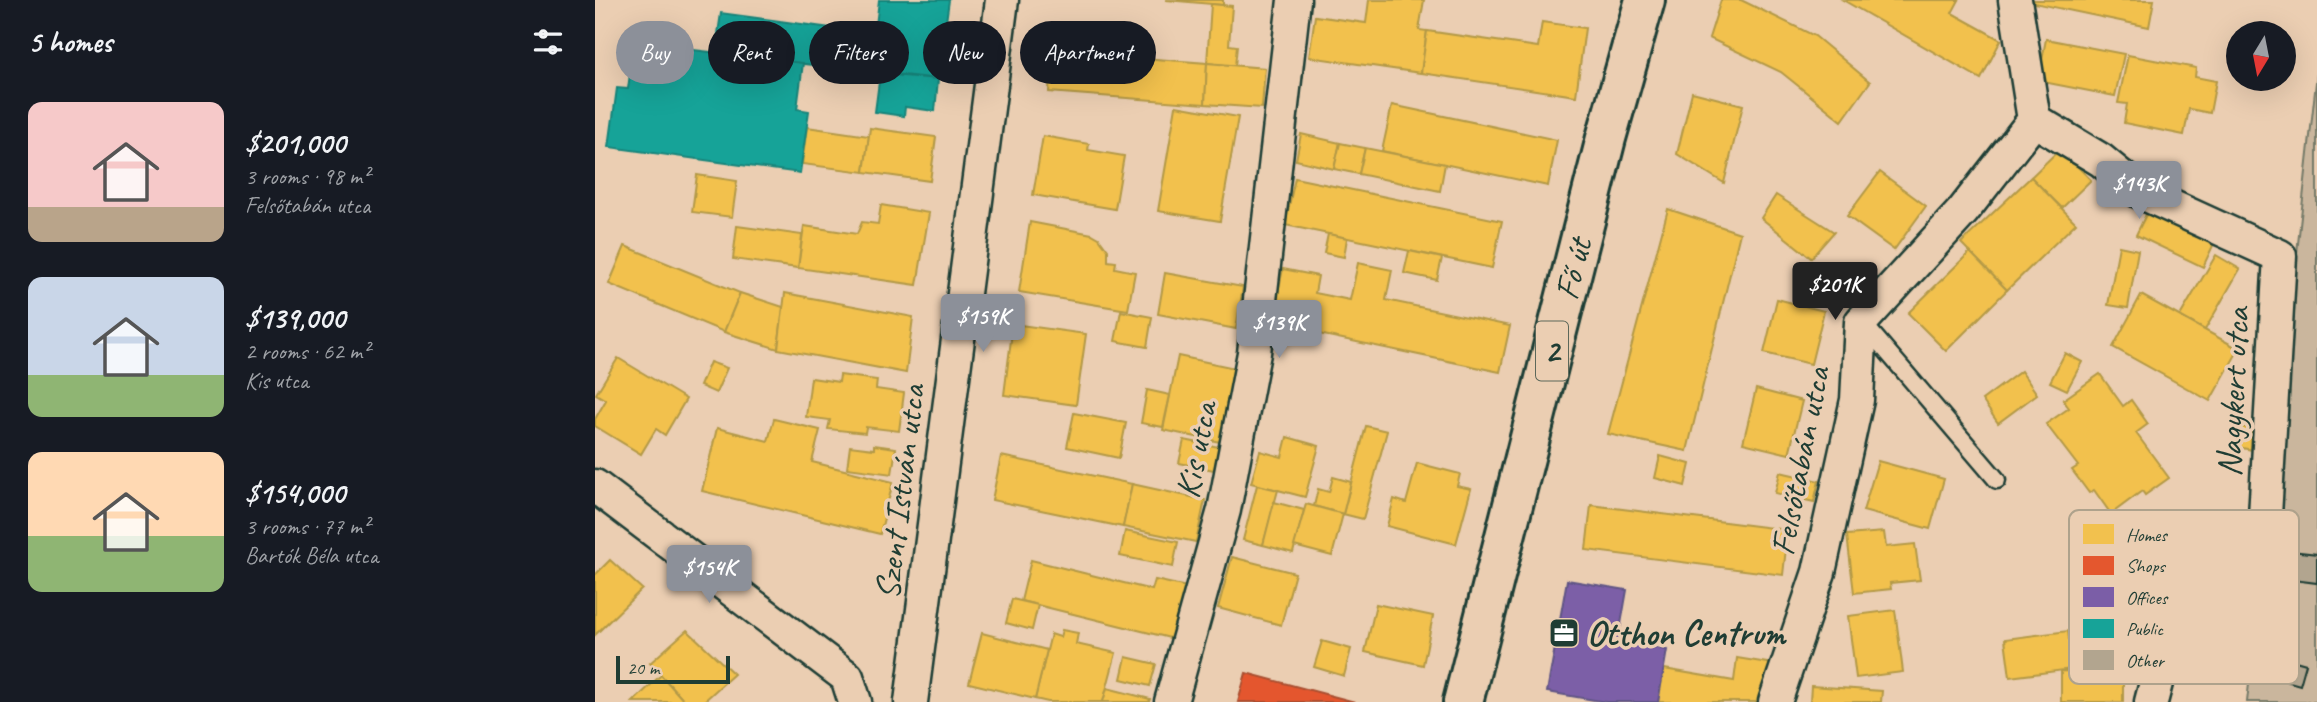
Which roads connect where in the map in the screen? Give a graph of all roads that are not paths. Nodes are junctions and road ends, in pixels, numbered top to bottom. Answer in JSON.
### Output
{"nodes":[{"id":1,"x":1002,"y":0,"type":"edge"},
{"id":2,"x":1294,"y":0,"type":"edge"},
{"id":3,"x":1645,"y":0,"type":"edge"},
{"id":4,"x":2015,"y":0,"type":"edge"},
{"id":5,"x":2034,"y":120,"type":"junction"},
{"id":6,"x":1861,"y":322,"type":"junction"},
{"id":7,"x":1997,"y":480,"type":"dead end"},
{"id":8,"x":595,"y":486,"type":"edge"},
{"id":9,"x":2265,"y":510,"type":"edge"},
{"id":10,"x":2156,"y":684,"type":"edge"},
{"id":11,"x":855,"y":702,"type":"edge"},
{"id":12,"x":911,"y":702,"type":"edge"},
{"id":13,"x":1171,"y":702,"type":"edge"},
{"id":14,"x":1463,"y":702,"type":"edge"},
{"id":15,"x":1775,"y":702,"type":"edge"},
{"id":16,"x":2151,"y":702,"type":"edge"}],
"edges":[{"from":1,"to":12,"type":"street","name":"Szent István utca"},
{"from":2,"to":13,"type":"street","name":"Kis utca"},
{"from":3,"to":14,"type":"main road","name":"Fő út","number":"2"},
{"from":4,"to":5,"type":"street"},
{"from":5,"to":6,"type":"street"},
{"from":5,"to":9,"type":"street","name":"Nagykert utca"},
{"from":6,"to":7,"type":"lane"},
{"from":6,"to":15,"type":"street","name":"Felsőtabán utca"},
{"from":8,"to":11,"type":"street"},
{"from":10,"to":16,"type":"street","name":"Nagykert utca"}]}
